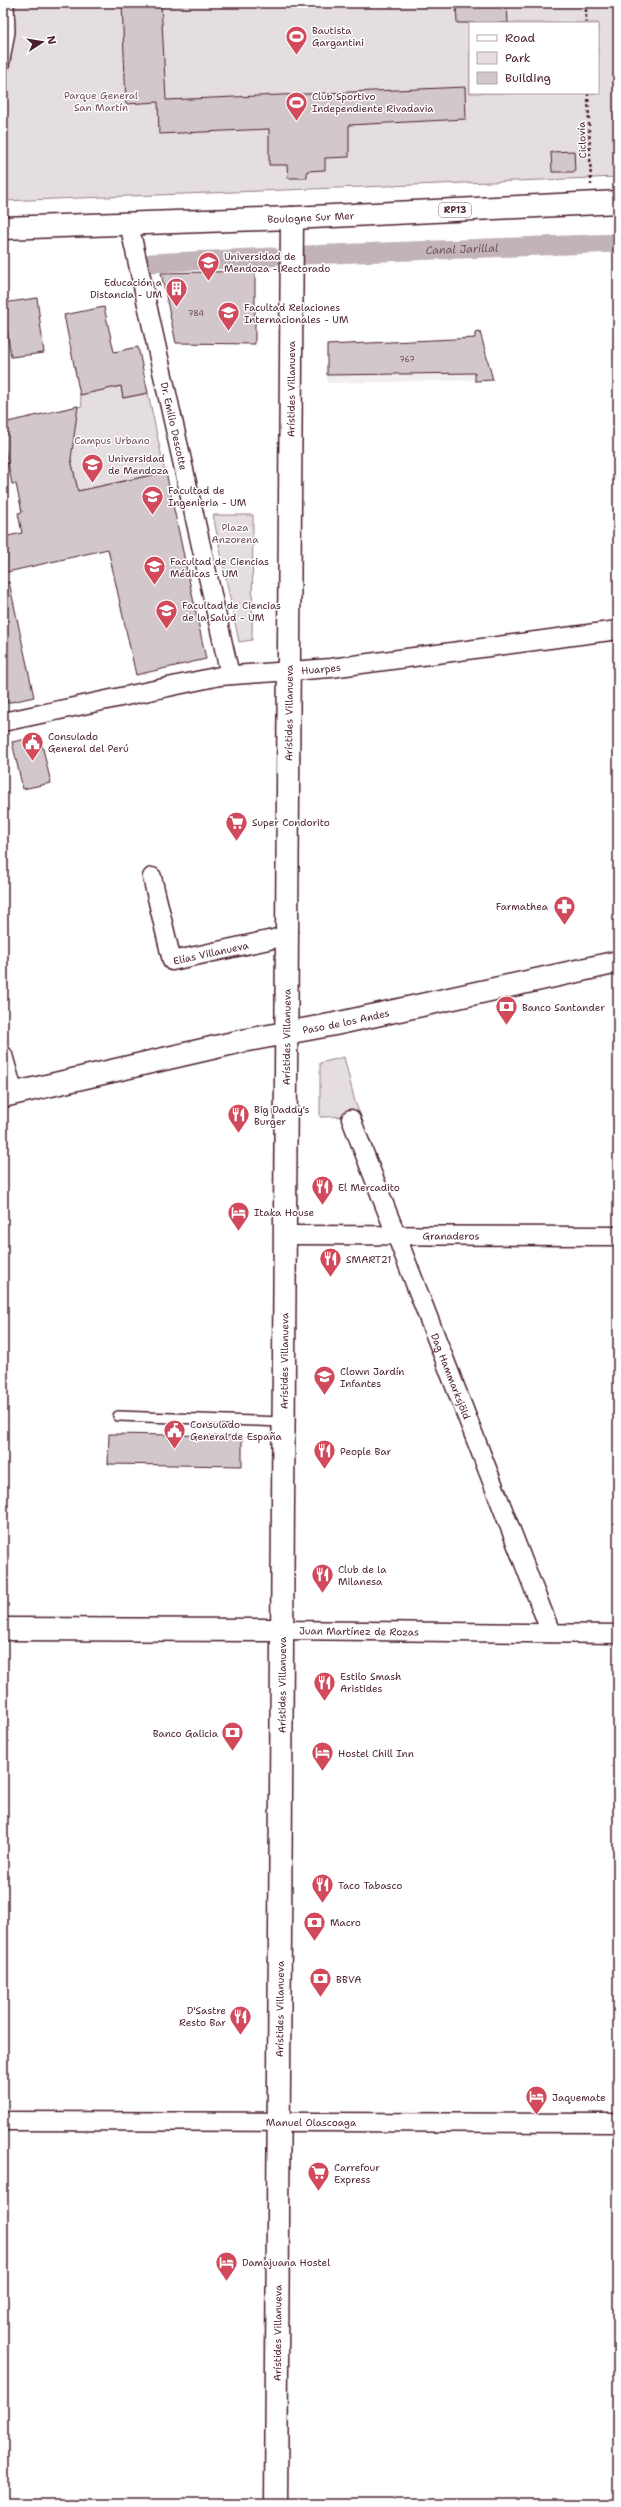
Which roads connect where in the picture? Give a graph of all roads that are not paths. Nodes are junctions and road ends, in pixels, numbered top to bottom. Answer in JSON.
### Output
{"nodes":[{"id":1,"x":9,"y":3,"type":"edge"},
{"id":2,"x":3,"y":72,"type":"edge"},
{"id":3,"x":618,"y":202,"type":"edge"},
{"id":4,"x":292,"y":218,"type":"junction"},
{"id":5,"x":129,"y":224,"type":"junction"},
{"id":6,"x":3,"y":228,"type":"edge"},
{"id":7,"x":618,"y":630,"type":"edge"},
{"id":8,"x":288,"y":671,"type":"junction"},
{"id":9,"x":230,"y":675,"type":"junction"},
{"id":10,"x":3,"y":722,"type":"edge"},
{"id":11,"x":152,"y":877,"type":"dead end"},
{"id":12,"x":287,"y":936,"type":"junction"},
{"id":13,"x":618,"y":962,"type":"edge"},
{"id":14,"x":286,"y":1033,"type":"junction"},
{"id":15,"x":3,"y":1055,"type":"edge"},
{"id":16,"x":8,"y":1095,"type":"edge"},
{"id":17,"x":351,"y":1119,"type":"dead end"},
{"id":18,"x":284,"y":1235,"type":"junction"},
{"id":19,"x":396,"y":1235,"type":"junction"},
{"id":20,"x":618,"y":1236,"type":"edge"},
{"id":21,"x":118,"y":1416,"type":"dead end"},
{"id":22,"x":283,"y":1422,"type":"junction"},
{"id":23,"x":3,"y":1629,"type":"edge"},
{"id":24,"x":282,"y":1630,"type":"junction"},
{"id":25,"x":551,"y":1633,"type":"junction"},
{"id":26,"x":618,"y":1634,"type":"edge"},
{"id":27,"x":3,"y":2121,"type":"edge"},
{"id":28,"x":278,"y":2122,"type":"junction"},
{"id":29,"x":618,"y":2123,"type":"edge"},
{"id":30,"x":276,"y":2504,"type":"edge"}],
"edges":[{"from":1,"to":2,"type":"lane"},
{"from":3,"to":4,"type":"main road","name":"Boulogne Sur Mer","number":"RP13"},
{"from":4,"to":5,"type":"main road","name":"Boulogne Sur Mer","number":"RP13"},
{"from":4,"to":8,"type":"main road","name":"Arístides Villanueva"},
{"from":5,"to":6,"type":"main road","name":"Boulogne Sur Mer","number":"RP13"},
{"from":5,"to":9,"type":"street","name":"Dr. Emilio Descotte"},
{"from":7,"to":8,"type":"street","name":"Huarpes"},
{"from":8,"to":9,"type":"street","name":"Huarpes"},
{"from":8,"to":12,"type":"main road","name":"Arístides Villanueva"},
{"from":9,"to":10,"type":"street","name":"Huarpes"},
{"from":11,"to":12,"type":"street","name":"Elías Villanueva"},
{"from":12,"to":14,"type":"main road","name":"Arístides Villanueva"},
{"from":13,"to":14,"type":"main road","name":"Paso de los Andes"},
{"from":14,"to":16,"type":"main road","name":"Paso de los Andes"},
{"from":14,"to":18,"type":"main road","name":"Arístides Villanueva"},
{"from":15,"to":16,"type":"street"},
{"from":17,"to":19,"type":"street","name":"Dag Hammarksjöld"},
{"from":18,"to":19,"type":"street","name":"Granaderos"},
{"from":18,"to":22,"type":"main road","name":"Arístides Villanueva"},
{"from":19,"to":20,"type":"street","name":"Granaderos"},
{"from":19,"to":25,"type":"street","name":"Dag Hammarksjöld"},
{"from":21,"to":22,"type":"lane"},
{"from":22,"to":24,"type":"main road","name":"Arístides Villanueva"},
{"from":23,"to":24,"type":"main road","name":"Juan Martínez de Rozas"},
{"from":24,"to":25,"type":"street","name":"Juan Martínez de Rozas"},
{"from":24,"to":28,"type":"main road","name":"Arístides Villanueva"},
{"from":25,"to":26,"type":"street","name":"Juan Martínez de Rozas"},
{"from":27,"to":28,"type":"street","name":"Manuel Olascoaga"},
{"from":28,"to":29,"type":"street","name":"Manuel Olascoaga"},
{"from":28,"to":30,"type":"main road","name":"Arístides Villanueva"}]}
